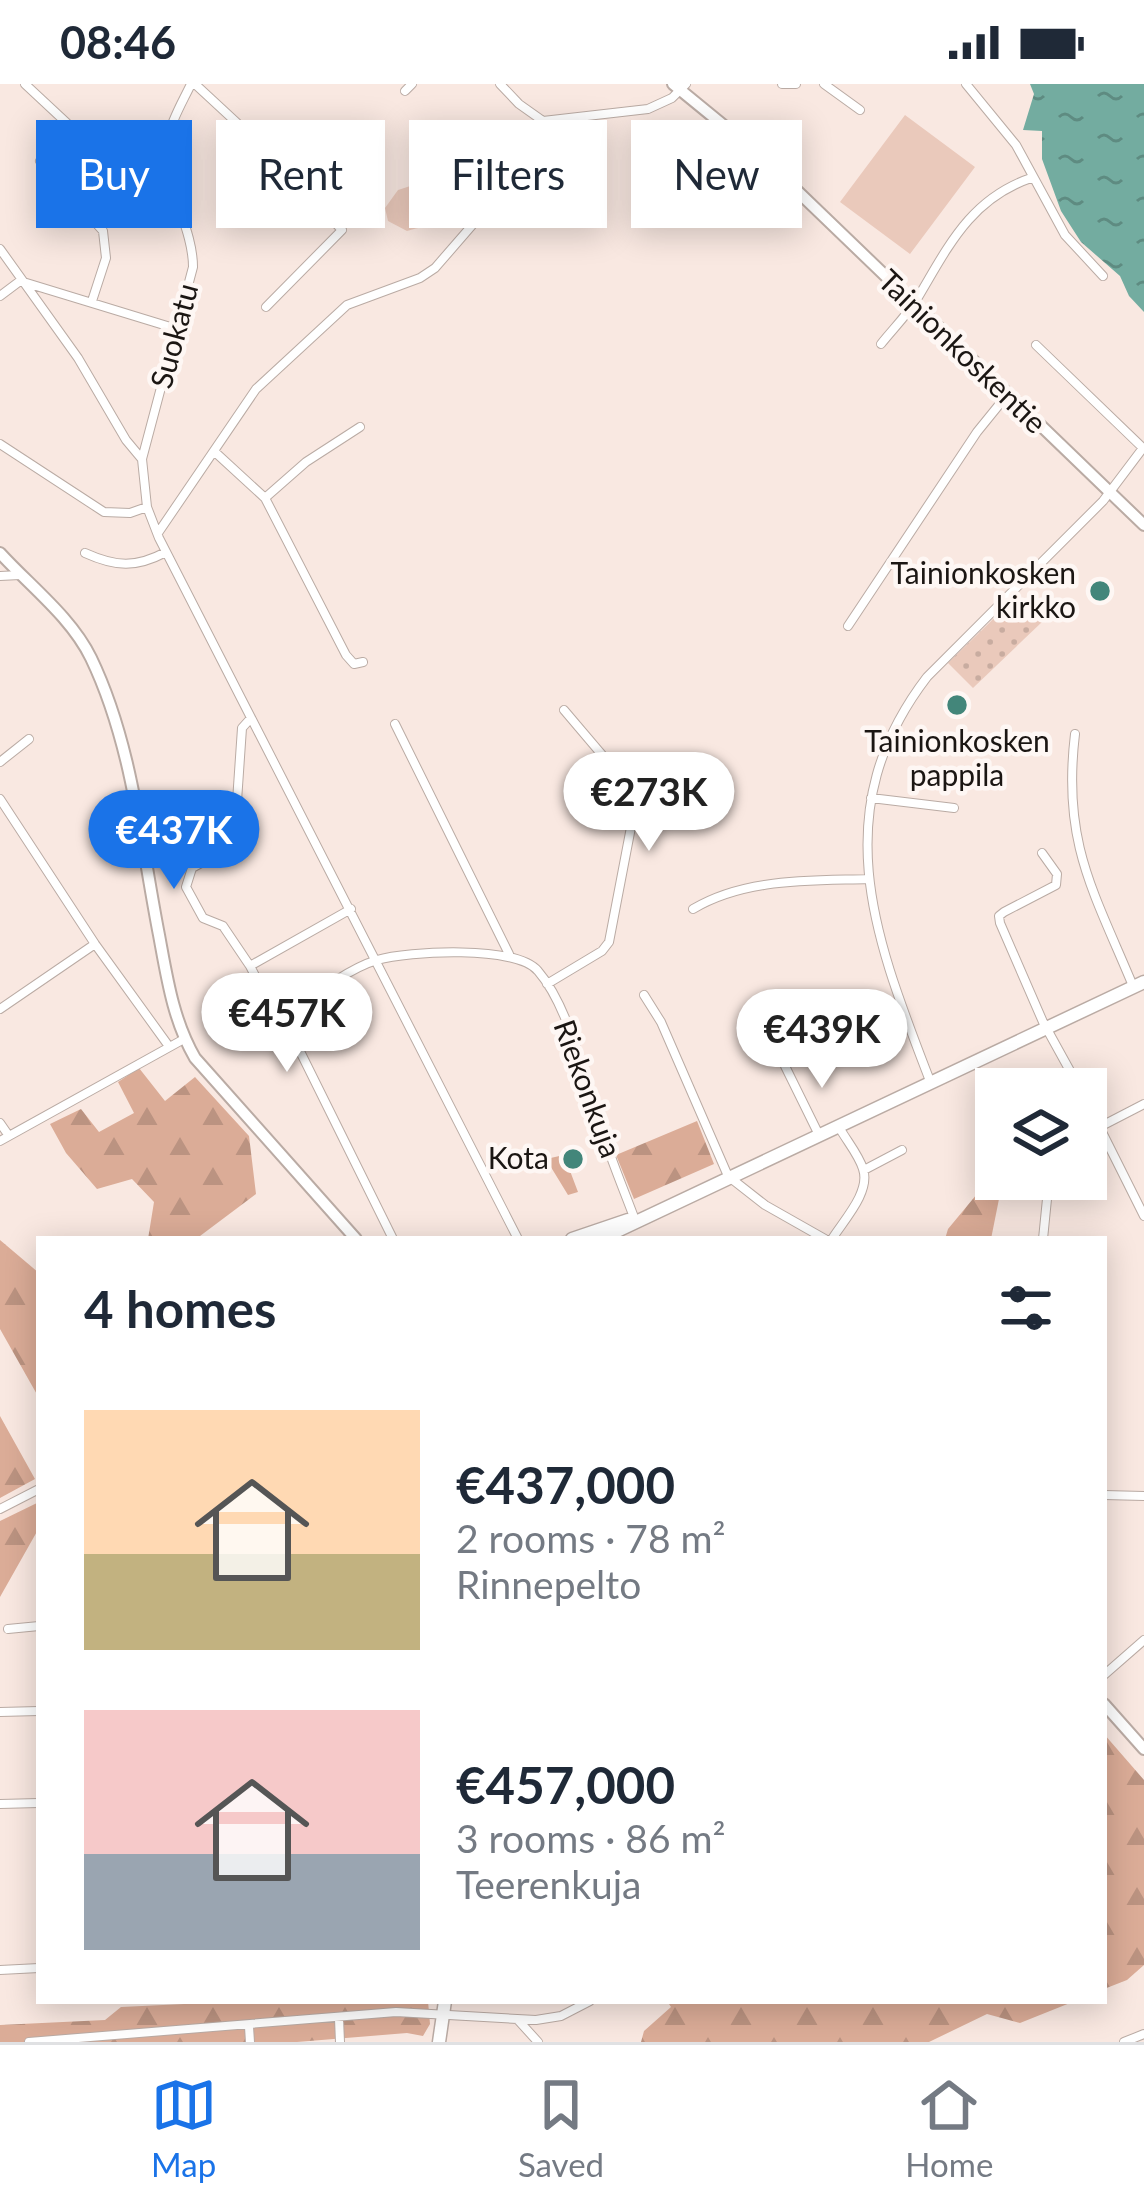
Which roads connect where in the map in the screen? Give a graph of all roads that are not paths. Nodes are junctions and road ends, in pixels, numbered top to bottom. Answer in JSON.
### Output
{"nodes":[{"id":1,"x":25,"y":84,"type":"edge"},
{"id":2,"x":193,"y":84,"type":"edge"},
{"id":3,"x":500,"y":84,"type":"edge"},
{"id":4,"x":782,"y":84,"type":"edge"},
{"id":5,"x":796,"y":84,"type":"edge"},
{"id":6,"x":824,"y":84,"type":"edge"},
{"id":7,"x":966,"y":84,"type":"edge"},
{"id":8,"x":680,"y":86,"type":"edge"},
{"id":9,"x":860,"y":110,"type":"dead end"},
{"id":10,"x":64,"y":120,"type":"edge"},
{"id":11,"x":175,"y":120,"type":"edge"},
{"id":12,"x":232,"y":120,"type":"edge"},
{"id":13,"x":542,"y":120,"type":"edge"},
{"id":14,"x":552,"y":120,"type":"edge"},
{"id":15,"x":1031,"y":178,"type":"junction"},
{"id":16,"x":100,"y":228,"type":"edge"},
{"id":17,"x":187,"y":228,"type":"edge"},
{"id":18,"x":340,"y":228,"type":"edge"},
{"id":19,"x":470,"y":228,"type":"edge"},
{"id":20,"x":0,"y":249,"type":"edge"},
{"id":21,"x":1103,"y":275,"type":"dead end"},
{"id":22,"x":20,"y":281,"type":"junction"},
{"id":23,"x":0,"y":296,"type":"edge"},
{"id":24,"x":92,"y":301,"type":"junction"},
{"id":25,"x":266,"y":307,"type":"dead end"},
{"id":26,"x":909,"y":309,"type":"junction"},
{"id":27,"x":177,"y":328,"type":"junction"},
{"id":28,"x":881,"y":344,"type":"dead end"},
{"id":29,"x":1036,"y":345,"type":"dead end"},
{"id":30,"x":1007,"y":395,"type":"junction"},
{"id":31,"x":360,"y":427,"type":"dead end"},
{"id":32,"x":0,"y":444,"type":"edge"},
{"id":33,"x":216,"y":453,"type":"junction"},
{"id":34,"x":142,"y":459,"type":"junction"},
{"id":35,"x":1110,"y":494,"type":"junction"},
{"id":36,"x":265,"y":498,"type":"junction"},
{"id":37,"x":147,"y":507,"type":"junction"},
{"id":38,"x":1144,"y":525,"type":"edge"},
{"id":39,"x":158,"y":535,"type":"junction"},
{"id":40,"x":166,"y":552,"type":"junction"},
{"id":41,"x":86,"y":553,"type":"dead end"},
{"id":42,"x":0,"y":554,"type":"edge"},
{"id":43,"x":20,"y":575,"type":"junction"},
{"id":44,"x":0,"y":577,"type":"edge"},
{"id":45,"x":848,"y":626,"type":"dead end"},
{"id":46,"x":363,"y":662,"type":"dead end"},
{"id":47,"x":564,"y":710,"type":"dead end"},
{"id":48,"x":251,"y":718,"type":"junction"},
{"id":49,"x":395,"y":724,"type":"dead end"},
{"id":50,"x":1075,"y":734,"type":"dead end"},
{"id":51,"x":29,"y":739,"type":"dead end"},
{"id":52,"x":0,"y":762,"type":"edge"},
{"id":53,"x":872,"y":798,"type":"junction"},
{"id":54,"x":0,"y":799,"type":"edge"},
{"id":55,"x":954,"y":808,"type":"dead end"},
{"id":56,"x":1042,"y":853,"type":"dead end"},
{"id":57,"x":869,"y":879,"type":"junction"},
{"id":58,"x":351,"y":908,"type":"junction"},
{"id":59,"x":693,"y":909,"type":"dead end"},
{"id":60,"x":95,"y":944,"type":"junction"},
{"id":61,"x":510,"y":956,"type":"junction"},
{"id":62,"x":377,"y":960,"type":"junction"},
{"id":63,"x":250,"y":966,"type":"junction"},
{"id":64,"x":547,"y":984,"type":"junction"},
{"id":65,"x":1139,"y":985,"type":"edge"},
{"id":66,"x":644,"y":995,"type":"dead end"},
{"id":67,"x":0,"y":1009,"type":"edge"},
{"id":68,"x":284,"y":1019,"type":"junction"},
{"id":69,"x":1046,"y":1028,"type":"junction"},
{"id":70,"x":184,"y":1039,"type":"junction"},
{"id":71,"x":167,"y":1045,"type":"junction"},
{"id":72,"x":785,"y":1066,"type":"dead end"},
{"id":73,"x":1068,"y":1068,"type":"edge"},
{"id":74,"x":930,"y":1082,"type":"junction"},
{"id":75,"x":1144,"y":1104,"type":"edge"},
{"id":76,"x":1107,"y":1121,"type":"edge"},
{"id":77,"x":0,"y":1124,"type":"edge"},
{"id":78,"x":838,"y":1125,"type":"junction"},
{"id":79,"x":818,"y":1135,"type":"junction"},
{"id":80,"x":4,"y":1138,"type":"edge"},
{"id":81,"x":1107,"y":1139,"type":"edge"},
{"id":82,"x":902,"y":1150,"type":"dead end"},
{"id":83,"x":864,"y":1170,"type":"junction"},
{"id":84,"x":728,"y":1176,"type":"junction"},
{"id":85,"x":1047,"y":1200,"type":"edge"},
{"id":86,"x":1144,"y":1216,"type":"edge"},
{"id":87,"x":635,"y":1220,"type":"junction"},
{"id":88,"x":621,"y":1229,"type":"edge"},
{"id":89,"x":353,"y":1236,"type":"edge"},
{"id":90,"x":392,"y":1236,"type":"edge"},
{"id":91,"x":516,"y":1236,"type":"edge"},
{"id":92,"x":587,"y":1236,"type":"edge"},
{"id":93,"x":822,"y":1236,"type":"edge"},
{"id":94,"x":830,"y":1236,"type":"edge"},
{"id":95,"x":1043,"y":1236,"type":"edge"},
{"id":96,"x":36,"y":1491,"type":"edge"},
{"id":97,"x":1107,"y":1495,"type":"edge"},
{"id":98,"x":1144,"y":1496,"type":"edge"},
{"id":99,"x":0,"y":1509,"type":"edge"},
{"id":100,"x":36,"y":1626,"type":"edge"},
{"id":101,"x":8,"y":1628,"type":"dead end"},
{"id":102,"x":1144,"y":1640,"type":"edge"},
{"id":103,"x":1107,"y":1672,"type":"edge"},
{"id":104,"x":1107,"y":1707,"type":"edge"},
{"id":105,"x":36,"y":1711,"type":"edge"},
{"id":106,"x":0,"y":1712,"type":"edge"},
{"id":107,"x":1144,"y":1749,"type":"edge"},
{"id":108,"x":36,"y":1803,"type":"edge"},
{"id":109,"x":0,"y":1804,"type":"edge"},
{"id":110,"x":36,"y":1968,"type":"edge"},
{"id":111,"x":0,"y":1970,"type":"edge"},
{"id":112,"x":584,"y":2004,"type":"edge"},
{"id":113,"x":444,"y":2007,"type":"edge"},
{"id":114,"x":339,"y":2019,"type":"junction"},
{"id":115,"x":517,"y":2019,"type":"junction"},
{"id":116,"x":249,"y":2027,"type":"junction"},
{"id":117,"x":1144,"y":2033,"type":"edge"},
{"id":118,"x":118,"y":2038,"type":"edge"},
{"id":119,"x":534,"y":2040,"type":"edge"},
{"id":120,"x":29,"y":2042,"type":"edge"},
{"id":121,"x":250,"y":2042,"type":"edge"},
{"id":122,"x":340,"y":2042,"type":"edge"},
{"id":123,"x":440,"y":2042,"type":"edge"},
{"id":124,"x":1124,"y":2042,"type":"edge"}],
"edges":[{"from":1,"to":10,"type":"street"},
{"from":2,"to":11,"type":"street"},
{"from":2,"to":12,"type":"street"},
{"from":3,"to":13,"type":"street"},
{"from":4,"to":5,"type":"street"},
{"from":6,"to":9,"type":"street"},
{"from":7,"to":15,"type":"street"},
{"from":8,"to":14,"type":"street"},
{"from":8,"to":26,"type":"street","name":"Tainionkoskentie"},
{"from":15,"to":21,"type":"street"},
{"from":15,"to":26,"type":"street"},
{"from":16,"to":24,"type":"street"},
{"from":17,"to":27,"type":"street","name":"Suokatu"},
{"from":18,"to":25,"type":"street"},
{"from":19,"to":33,"type":"street"},
{"from":20,"to":22,"type":"street"},
{"from":22,"to":23,"type":"street"},
{"from":22,"to":24,"type":"street"},
{"from":22,"to":34,"type":"street"},
{"from":24,"to":27,"type":"street"},
{"from":26,"to":28,"type":"street"},
{"from":26,"to":30,"type":"street","name":"Tainionkoskentie"},
{"from":27,"to":34,"type":"street","name":"Suokatu"},
{"from":29,"to":35,"type":"street"},
{"from":30,"to":35,"type":"street","name":"Tainionkoskentie"},
{"from":30,"to":45,"type":"street"},
{"from":31,"to":36,"type":"street"},
{"from":32,"to":37,"type":"street"},
{"from":33,"to":36,"type":"street"},
{"from":33,"to":39,"type":"street"},
{"from":34,"to":37,"type":"street","name":"Suokatu"},
{"from":35,"to":38,"type":"street","name":"Tainionkoskentie"},
{"from":35,"to":53,"type":"street"},
{"from":36,"to":46,"type":"street"},
{"from":37,"to":39,"type":"street","name":"Suokatu"},
{"from":39,"to":40,"type":"street","name":"Suokatu"},
{"from":40,"to":41,"type":"street"},
{"from":40,"to":48,"type":"street","name":"Suokatu"},
{"from":42,"to":43,"type":"street"},
{"from":43,"to":44,"type":"street"},
{"from":43,"to":70,"type":"street"},
{"from":47,"to":64,"type":"street"},
{"from":48,"to":58,"type":"street","name":"Suokatu"},
{"from":48,"to":63,"type":"street"},
{"from":49,"to":61,"type":"street"},
{"from":50,"to":65,"type":"street"},
{"from":51,"to":52,"type":"street"},
{"from":53,"to":55,"type":"street"},
{"from":53,"to":57,"type":"street"},
{"from":54,"to":60,"type":"street"},
{"from":56,"to":69,"type":"street"},
{"from":57,"to":59,"type":"street"},
{"from":57,"to":74,"type":"street"},
{"from":58,"to":62,"type":"street","name":"Suokatu"},
{"from":58,"to":63,"type":"street"},
{"from":60,"to":67,"type":"street"},
{"from":60,"to":71,"type":"street"},
{"from":61,"to":62,"type":"street"},
{"from":61,"to":64,"type":"street","name":"Riekonkuja"},
{"from":62,"to":68,"type":"street"},
{"from":62,"to":91,"type":"street","name":"Suokatu"},
{"from":63,"to":68,"type":"street"},
{"from":64,"to":87,"type":"street","name":"Riekonkuja"},
{"from":65,"to":69,"type":"main road"},
{"from":66,"to":84,"type":"street"},
{"from":68,"to":90,"type":"street"},
{"from":69,"to":73,"type":"street"},
{"from":69,"to":74,"type":"main road"},
{"from":70,"to":71,"type":"street"},
{"from":70,"to":89,"type":"street"},
{"from":71,"to":80,"type":"street"},
{"from":72,"to":79,"type":"street"},
{"from":74,"to":78,"type":"main road"},
{"from":75,"to":76,"type":"street"},
{"from":77,"to":80,"type":"street"},
{"from":78,"to":79,"type":"main road"},
{"from":78,"to":83,"type":"street"},
{"from":79,"to":84,"type":"main road"},
{"from":81,"to":86,"type":"street"},
{"from":82,"to":83,"type":"street"},
{"from":83,"to":94,"type":"street"},
{"from":84,"to":87,"type":"main road"},
{"from":84,"to":93,"type":"street"},
{"from":85,"to":95,"type":"street"},
{"from":87,"to":88,"type":"main road"},
{"from":88,"to":92,"type":"main road"},
{"from":96,"to":99,"type":"street"},
{"from":97,"to":98,"type":"street"},
{"from":100,"to":101,"type":"street"},
{"from":102,"to":103,"type":"street"},
{"from":104,"to":107,"type":"street"},
{"from":105,"to":106,"type":"street"},
{"from":108,"to":109,"type":"street"},
{"from":110,"to":111,"type":"street"},
{"from":112,"to":115,"type":"street"},
{"from":113,"to":114,"type":"street"},
{"from":113,"to":115,"type":"street"},
{"from":113,"to":123,"type":"main road"},
{"from":114,"to":116,"type":"street"},
{"from":114,"to":122,"type":"street"},
{"from":115,"to":119,"type":"street"},
{"from":116,"to":118,"type":"street"},
{"from":116,"to":121,"type":"street"},
{"from":117,"to":124,"type":"street"},
{"from":118,"to":120,"type":"street"}]}
